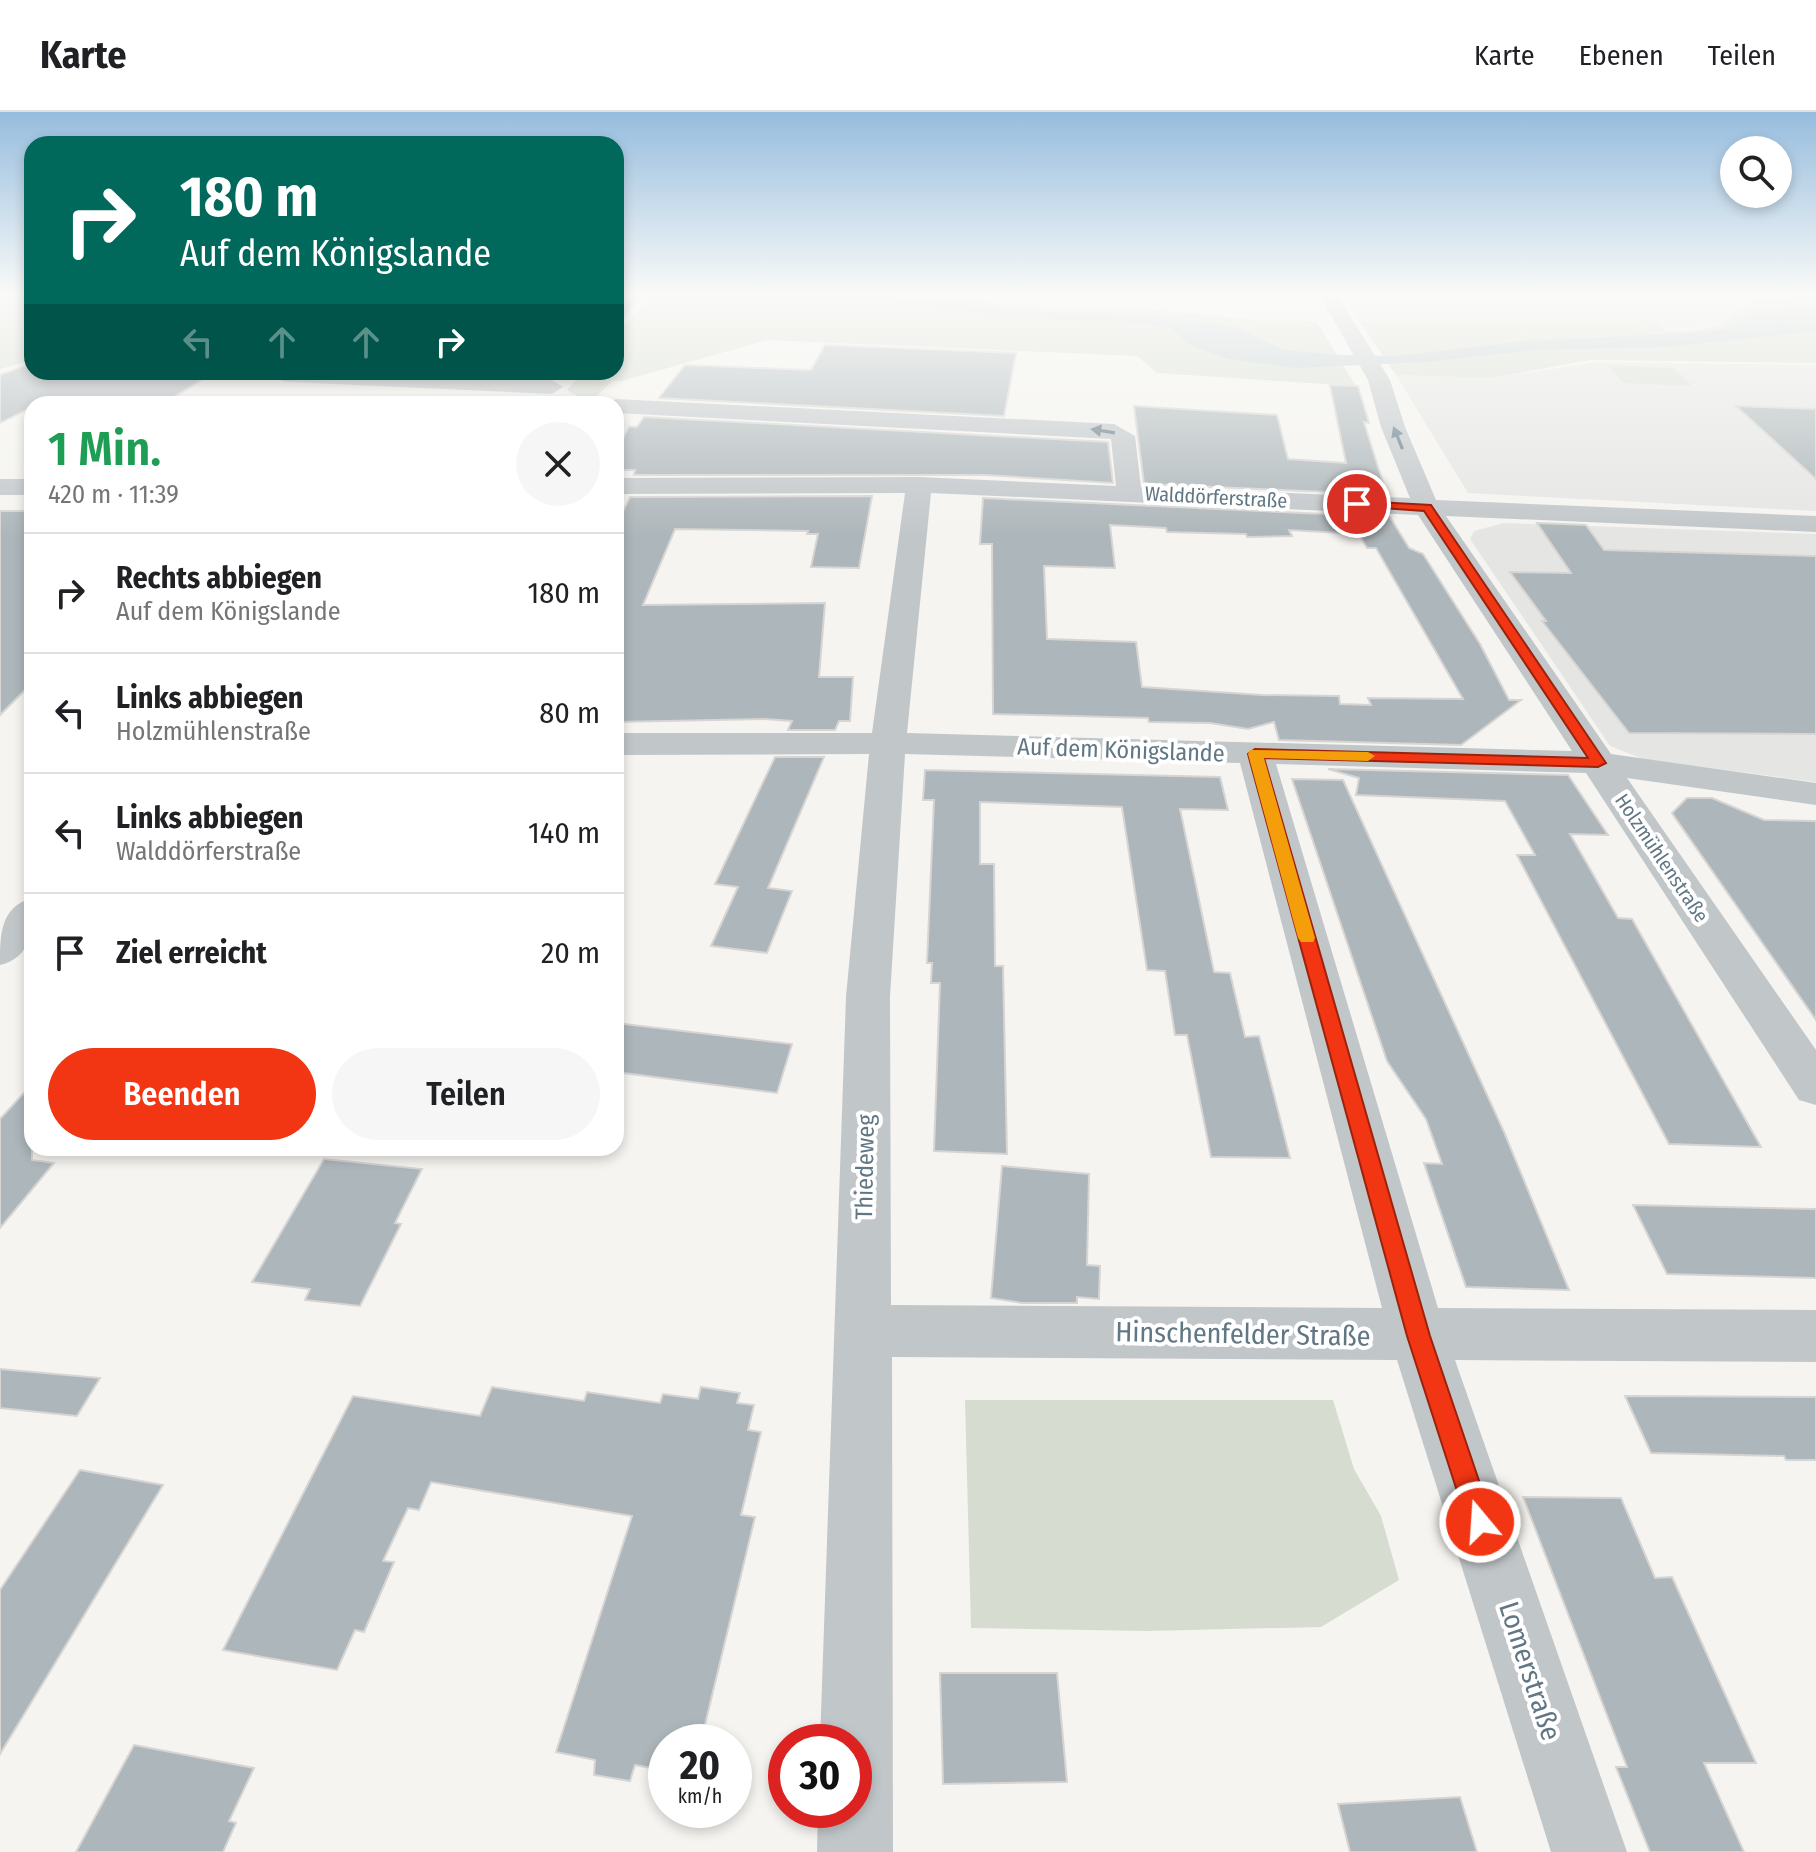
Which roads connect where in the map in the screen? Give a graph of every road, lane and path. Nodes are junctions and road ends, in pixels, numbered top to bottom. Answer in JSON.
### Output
{"nodes":[{"id":1,"x":1373,"y":374,"type":"edge"},
{"id":2,"x":348,"y":380,"type":"edge"},
{"id":3,"x":552,"y":394,"type":"edge"},
{"id":4,"x":624,"y":406,"type":"edge"},
{"id":5,"x":919,"y":485,"type":"junction"},
{"id":6,"x":624,"y":486,"type":"edge"},
{"id":7,"x":0,"y":487,"type":"edge"},
{"id":8,"x":24,"y":487,"type":"edge"},
{"id":9,"x":1129,"y":493,"type":"junction"},
{"id":10,"x":1427,"y":508,"type":"junction"},
{"id":11,"x":1816,"y":524,"type":"edge"},
{"id":12,"x":888,"y":743,"type":"junction"},
{"id":13,"x":624,"y":744,"type":"edge"},
{"id":14,"x":1255,"y":754,"type":"junction"},
{"id":15,"x":1598,"y":763,"type":"junction"},
{"id":16,"x":1816,"y":794,"type":"edge"},
{"id":17,"x":24,"y":921,"type":"edge"},
{"id":18,"x":0,"y":951,"type":"edge"},
{"id":19,"x":1816,"y":1087,"type":"edge"},
{"id":20,"x":863,"y":1331,"type":"junction"},
{"id":21,"x":1418,"y":1336,"type":"junction"},
{"id":22,"x":1816,"y":1336,"type":"edge"},
{"id":23,"x":855,"y":1852,"type":"edge"},
{"id":24,"x":1589,"y":1852,"type":"edge"}],
"edges":[{"from":10,"to":1,"type":"street","name":"Holzmühlenstraße","one_way":true},
{"from":2,"to":3,"type":"street"},
{"from":9,"to":4,"type":"street","one_way":true},
{"from":5,"to":6,"type":"street","name":"Walddörferstraße"},
{"from":5,"to":9,"type":"street","name":"Walddörferstraße"},
{"from":5,"to":12,"type":"street","name":"Thiedeweg"},
{"from":7,"to":8,"type":"street"},
{"from":9,"to":10,"type":"street","name":"Walddörferstraße"},
{"from":10,"to":11,"type":"street","name":"Walddörferstraße"},
{"from":10,"to":15,"type":"street","name":"Holzmühlenstraße"},
{"from":12,"to":13,"type":"street","name":"Auf dem Königslande"},
{"from":12,"to":14,"type":"street","name":"Auf dem Königslande"},
{"from":12,"to":20,"type":"street","name":"Thiedeweg"},
{"from":14,"to":15,"type":"street","name":"Auf dem Königslande"},
{"from":14,"to":21,"type":"street","name":"Lomerstraße"},
{"from":15,"to":16,"type":"street","name":"Auf dem Königslande"},
{"from":15,"to":19,"type":"street","name":"Holzmühlenstraße"},
{"from":17,"to":18,"type":"street"},
{"from":20,"to":21,"type":"street","name":"Hinschenfelder Straße"},
{"from":20,"to":23,"type":"street","name":"Thiedeweg"},
{"from":21,"to":22,"type":"street","name":"Hinschenfelder Straße"},
{"from":21,"to":24,"type":"street","name":"Lomerstraße"}]}
